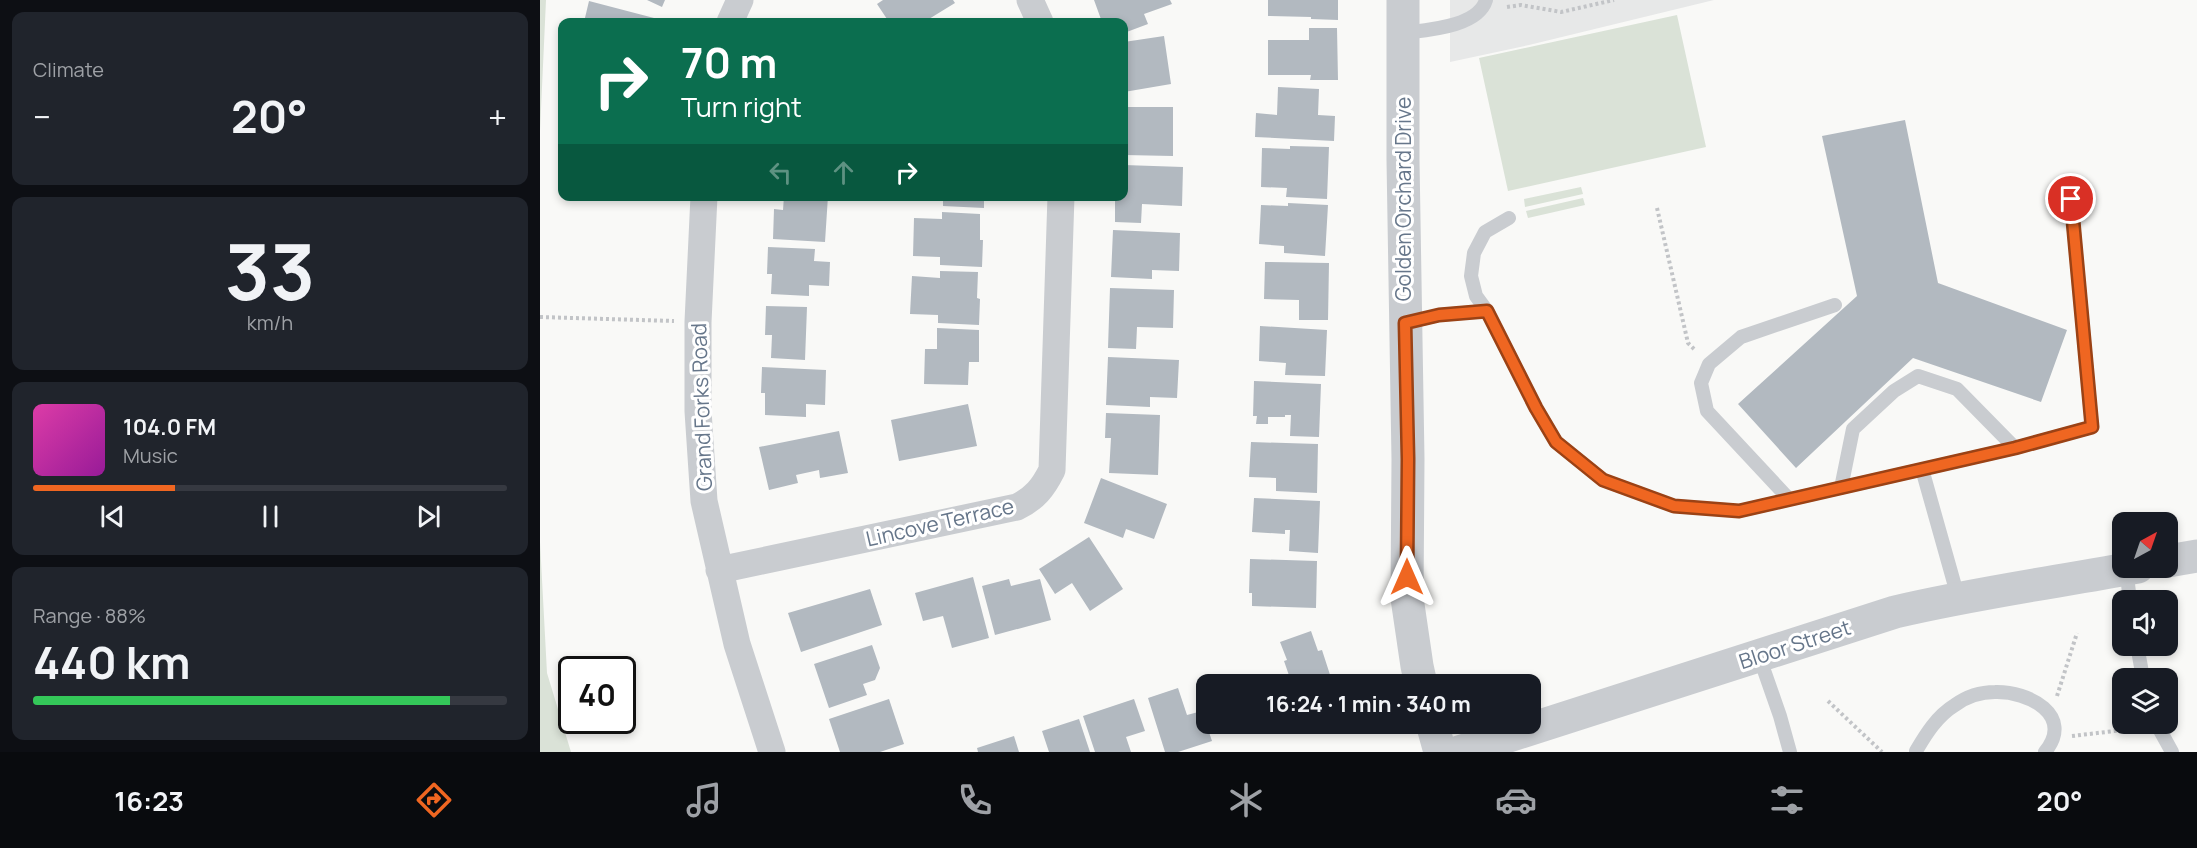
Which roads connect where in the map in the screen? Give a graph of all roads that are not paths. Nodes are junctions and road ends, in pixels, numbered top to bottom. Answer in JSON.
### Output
{"nodes":[{"id":1,"x":740,"y":0,"type":"edge"},
{"id":2,"x":1030,"y":0,"type":"edge"},
{"id":3,"x":1403,"y":0,"type":"edge"},
{"id":4,"x":1486,"y":0,"type":"edge"},
{"id":5,"x":732,"y":18,"type":"edge"},
{"id":6,"x":1038,"y":18,"type":"edge"},
{"id":7,"x":1404,"y":33,"type":"junction"},
{"id":8,"x":2071,"y":199,"type":"dead end"},
{"id":9,"x":704,"y":201,"type":"edge"},
{"id":10,"x":1061,"y":201,"type":"edge"},
{"id":11,"x":1509,"y":218,"type":"dead end"},
{"id":12,"x":1835,"y":305,"type":"dead end"},
{"id":13,"x":1487,"y":311,"type":"junction"},
{"id":14,"x":1405,"y":323,"type":"junction"},
{"id":15,"x":2015,"y":448,"type":"junction"},
{"id":16,"x":1922,"y":469,"type":"junction"},
{"id":17,"x":1841,"y":488,"type":"junction"},
{"id":18,"x":1789,"y":499,"type":"junction"},
{"id":19,"x":2197,"y":556,"type":"edge"},
{"id":20,"x":2178,"y":559,"type":"edge"},
{"id":21,"x":719,"y":570,"type":"junction"},
{"id":22,"x":2131,"y":579,"type":"edge"},
{"id":23,"x":1958,"y":597,"type":"junction"},
{"id":24,"x":1759,"y":656,"type":"junction"},
{"id":25,"x":1419,"y":674,"type":"edge"},
{"id":26,"x":1435,"y":734,"type":"edge"},
{"id":27,"x":2162,"y":734,"type":"edge"},
{"id":28,"x":772,"y":752,"type":"edge"},
{"id":29,"x":1440,"y":752,"type":"edge"},
{"id":30,"x":1459,"y":752,"type":"edge"},
{"id":31,"x":1790,"y":752,"type":"edge"},
{"id":32,"x":1915,"y":752,"type":"edge"},
{"id":33,"x":2045,"y":752,"type":"edge"},
{"id":34,"x":2172,"y":752,"type":"edge"}],
"edges":[{"from":1,"to":5,"type":"street"},
{"from":2,"to":6,"type":"street"},
{"from":3,"to":7,"type":"street","name":"Golden Orchard Drive"},
{"from":4,"to":7,"type":"lane"},
{"from":7,"to":14,"type":"street","name":"Golden Orchard Drive"},
{"from":8,"to":15,"type":"lane"},
{"from":9,"to":21,"type":"street","name":"Grand Forks Road"},
{"from":10,"to":21,"type":"street","name":"Lincove Terrace"},
{"from":11,"to":13,"type":"lane"},
{"from":12,"to":18,"type":"lane"},
{"from":13,"to":14,"type":"lane"},
{"from":13,"to":18,"type":"lane"},
{"from":14,"to":25,"type":"street","name":"Golden Orchard Drive"},
{"from":15,"to":16,"type":"lane"},
{"from":15,"to":17,"type":"lane"},
{"from":16,"to":17,"type":"lane"},
{"from":16,"to":23,"type":"lane"},
{"from":17,"to":18,"type":"lane"},
{"from":19,"to":20,"type":"street"},
{"from":21,"to":28,"type":"street","name":"Grand Forks Road"},
{"from":22,"to":23,"type":"street","name":"Bloor Street"},
{"from":23,"to":24,"type":"street","name":"Bloor Street"},
{"from":24,"to":30,"type":"street","name":"Bloor Street"},
{"from":24,"to":31,"type":"lane"},
{"from":26,"to":29,"type":"street"},
{"from":27,"to":34,"type":"lane"},
{"from":32,"to":33,"type":"lane"}]}
